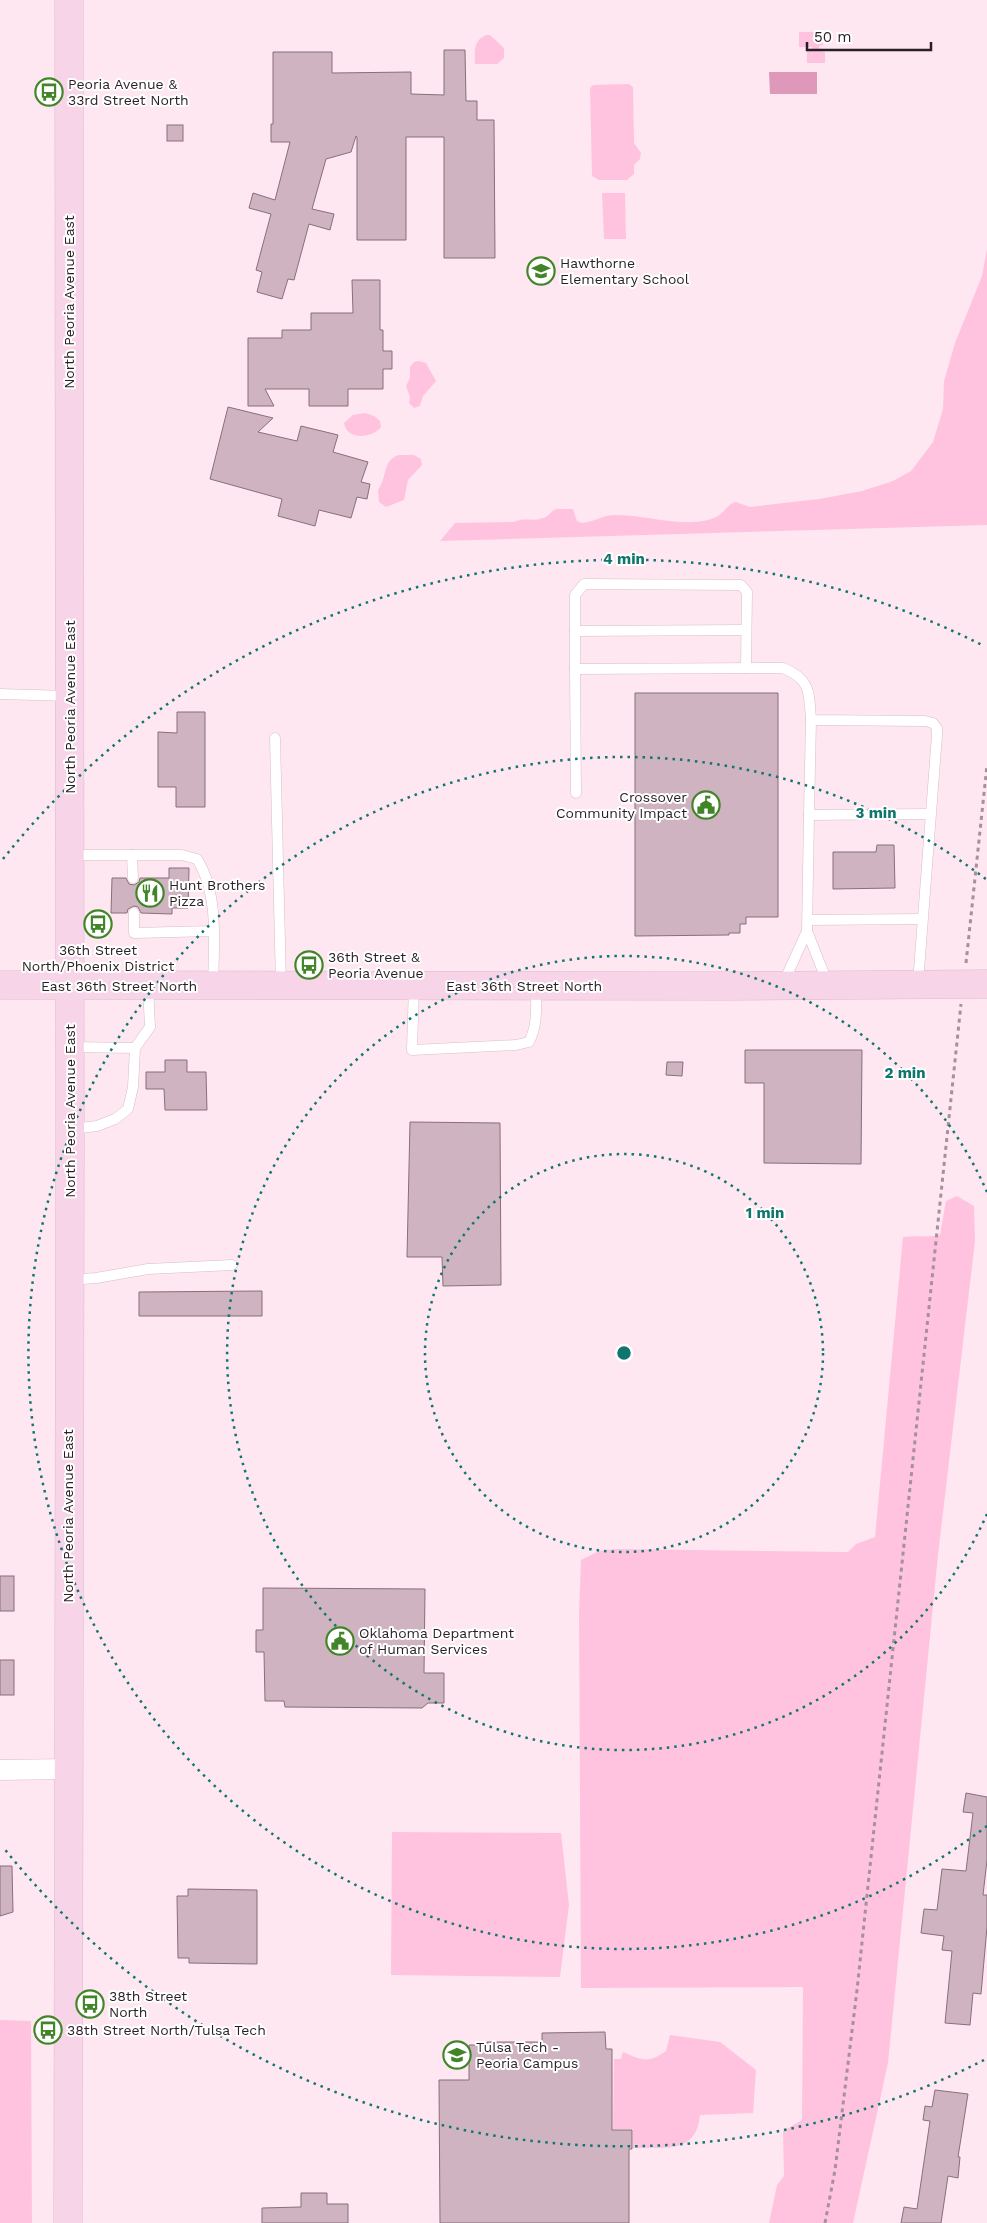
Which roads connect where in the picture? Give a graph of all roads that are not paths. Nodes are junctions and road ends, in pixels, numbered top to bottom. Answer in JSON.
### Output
{"nodes":[{"id":1,"x":70,"y":0,"type":"edge"},
{"id":2,"x":746,"y":630,"type":"junction"},
{"id":3,"x":575,"y":631,"type":"junction"},
{"id":4,"x":746,"y":668,"type":"junction"},
{"id":5,"x":575,"y":669,"type":"junction"},
{"id":6,"x":0,"y":694,"type":"edge"},
{"id":7,"x":70,"y":696,"type":"junction"},
{"id":8,"x":811,"y":720,"type":"junction"},
{"id":9,"x":276,"y":738,"type":"dead end"},
{"id":10,"x":576,"y":793,"type":"dead end"},
{"id":11,"x":930,"y":814,"type":"junction"},
{"id":12,"x":809,"y":815,"type":"junction"},
{"id":13,"x":70,"y":855,"type":"junction"},
{"id":14,"x":132,"y":855,"type":"junction"},
{"id":15,"x":133,"y":878,"type":"dead end"},
{"id":16,"x":134,"y":913,"type":"dead end"},
{"id":17,"x":921,"y":919,"type":"junction"},
{"id":18,"x":808,"y":920,"type":"junction"},
{"id":19,"x":213,"y":931,"type":"junction"},
{"id":20,"x":807,"y":931,"type":"junction"},
{"id":21,"x":918,"y":984,"type":"junction"},
{"id":22,"x":975,"y":984,"type":"edge"},
{"id":23,"x":0,"y":985,"type":"edge"},
{"id":24,"x":281,"y":985,"type":"junction"},
{"id":25,"x":782,"y":985,"type":"junction"},
{"id":26,"x":828,"y":985,"type":"junction"},
{"id":27,"x":70,"y":986,"type":"junction"},
{"id":28,"x":148,"y":986,"type":"junction"},
{"id":29,"x":213,"y":986,"type":"junction"},
{"id":30,"x":414,"y":986,"type":"junction"},
{"id":31,"x":536,"y":986,"type":"junction"},
{"id":32,"x":70,"y":1047,"type":"junction"},
{"id":33,"x":135,"y":1048,"type":"junction"},
{"id":34,"x":70,"y":1129,"type":"junction"},
{"id":35,"x":232,"y":1265,"type":"dead end"},
{"id":36,"x":69,"y":1280,"type":"junction"},
{"id":37,"x":68,"y":1769,"type":"junction"},
{"id":38,"x":0,"y":1770,"type":"edge"},
{"id":39,"x":68,"y":2223,"type":"edge"}],
"edges":[{"from":1,"to":7,"type":"main road","name":"North Peoria Avenue East"},
{"from":2,"to":3,"type":"lane"},
{"from":2,"to":3,"type":"lane"},
{"from":2,"to":4,"type":"lane"},
{"from":3,"to":5,"type":"lane"},
{"from":4,"to":5,"type":"lane"},
{"from":4,"to":8,"type":"lane"},
{"from":5,"to":10,"type":"lane"},
{"from":6,"to":7,"type":"lane"},
{"from":7,"to":13,"type":"main road","name":"North Peoria Avenue East"},
{"from":8,"to":11,"type":"lane"},
{"from":8,"to":12,"type":"lane"},
{"from":9,"to":24,"type":"lane"},
{"from":11,"to":12,"type":"lane"},
{"from":11,"to":17,"type":"lane"},
{"from":12,"to":18,"type":"lane"},
{"from":13,"to":14,"type":"lane"},
{"from":13,"to":27,"type":"main road","name":"North Peoria Avenue East"},
{"from":14,"to":15,"type":"lane"},
{"from":14,"to":19,"type":"lane"},
{"from":16,"to":19,"type":"lane"},
{"from":17,"to":18,"type":"lane"},
{"from":17,"to":21,"type":"lane"},
{"from":18,"to":20,"type":"lane"},
{"from":19,"to":29,"type":"lane"},
{"from":20,"to":25,"type":"lane"},
{"from":20,"to":26,"type":"lane"},
{"from":21,"to":22,"type":"main road","name":"East 36th Street North"},
{"from":21,"to":26,"type":"main road","name":"East 36th Street North"},
{"from":23,"to":27,"type":"main road","name":"East 36th Street North"},
{"from":24,"to":29,"type":"main road","name":"East 36th Street North"},
{"from":24,"to":30,"type":"main road","name":"East 36th Street North"},
{"from":25,"to":26,"type":"main road","name":"East 36th Street North"},
{"from":25,"to":31,"type":"main road","name":"East 36th Street North"},
{"from":27,"to":28,"type":"main road","name":"East 36th Street North"},
{"from":27,"to":32,"type":"main road","name":"North Peoria Avenue East"},
{"from":28,"to":29,"type":"main road","name":"East 36th Street North"},
{"from":28,"to":33,"type":"lane"},
{"from":30,"to":31,"type":"main road","name":"East 36th Street North"},
{"from":30,"to":31,"type":"lane"},
{"from":32,"to":33,"type":"lane"},
{"from":32,"to":34,"type":"main road","name":"North Peoria Avenue East"},
{"from":33,"to":34,"type":"lane"},
{"from":34,"to":36,"type":"main road","name":"North Peoria Avenue East"},
{"from":35,"to":36,"type":"lane"},
{"from":36,"to":37,"type":"main road","name":"North Peoria Avenue East"},
{"from":37,"to":38,"type":"street"},
{"from":37,"to":39,"type":"main road","name":"North Peoria Avenue East"}]}
